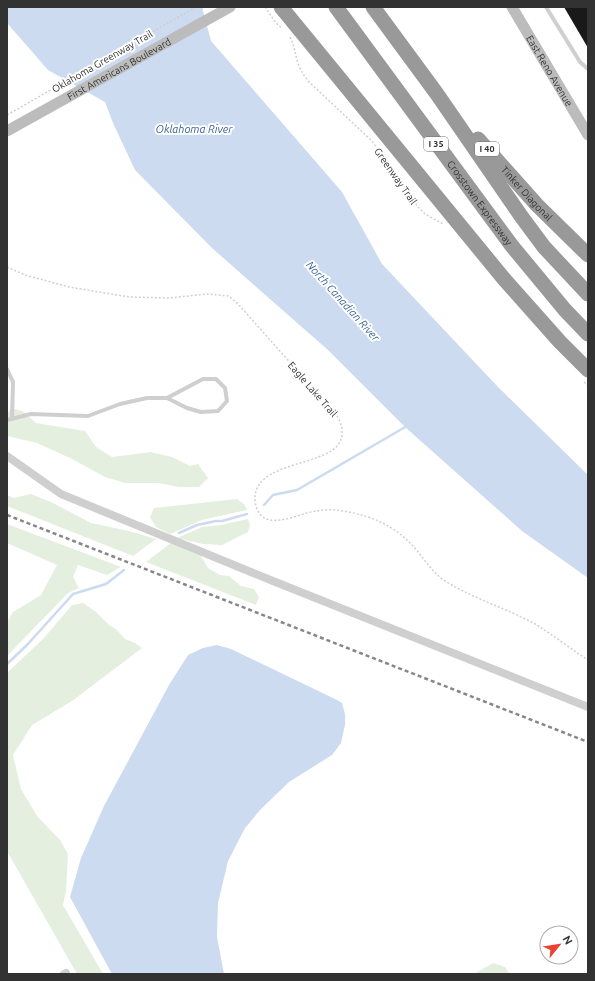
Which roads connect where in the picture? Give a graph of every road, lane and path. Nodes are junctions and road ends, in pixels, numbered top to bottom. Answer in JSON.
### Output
{"nodes":[{"id":1,"x":196,"y":7,"type":"edge"},
{"id":2,"x":230,"y":7,"type":"edge"},
{"id":3,"x":265,"y":7,"type":"edge"},
{"id":4,"x":373,"y":7,"type":"edge"},
{"id":5,"x":512,"y":7,"type":"edge"},
{"id":6,"x":546,"y":7,"type":"edge"},
{"id":7,"x":274,"y":9,"type":"edge"},
{"id":8,"x":338,"y":9,"type":"edge"},
{"id":9,"x":286,"y":32,"type":"dead end"},
{"id":10,"x":289,"y":36,"type":"dead end"},
{"id":11,"x":588,"y":69,"type":"edge"},
{"id":12,"x":437,"y":94,"type":"junction"},
{"id":13,"x":7,"y":115,"type":"edge"},
{"id":14,"x":7,"y":131,"type":"edge"},
{"id":15,"x":588,"y":135,"type":"edge"},
{"id":16,"x":445,"y":225,"type":"dead end"},
{"id":17,"x":588,"y":255,"type":"edge"},
{"id":18,"x":7,"y":267,"type":"edge"},
{"id":19,"x":588,"y":294,"type":"edge"},
{"id":20,"x":588,"y":334,"type":"edge"},
{"id":21,"x":7,"y":369,"type":"edge"},
{"id":22,"x":584,"y":374,"type":"edge"},
{"id":23,"x":588,"y":386,"type":"edge"},
{"id":24,"x":167,"y":398,"type":"junction"},
{"id":25,"x":9,"y":420,"type":"edge"},
{"id":26,"x":7,"y":456,"type":"edge"},
{"id":27,"x":588,"y":660,"type":"edge"},
{"id":28,"x":588,"y":707,"type":"edge"}],
"edges":[{"from":1,"to":13,"type":"path","name":"Oklahoma Greenway Trail"},
{"from":2,"to":14,"type":"main road","name":"First Americans Boulevard"},
{"from":3,"to":7,"type":"path"},
{"from":4,"to":12,"type":"highway"},
{"from":5,"to":15,"type":"main road","name":"East Reno Avenue"},
{"from":6,"to":11,"type":"lane"},
{"from":7,"to":9,"type":"path"},
{"from":7,"to":22,"type":"highway"},
{"from":8,"to":20,"type":"highway","name":"Crosstown Expressway","number":"I 35"},
{"from":10,"to":16,"type":"path","name":"Greenway Trail"},
{"from":12,"to":17,"type":"highway","name":"Tinker Diagonal","number":"I 40"},
{"from":12,"to":19,"type":"highway"},
{"from":18,"to":27,"type":"path","name":"Eagle Lake Trail"},
{"from":21,"to":25,"type":"lane"},
{"from":22,"to":23,"type":"path"},
{"from":24,"to":24,"type":"lane"},
{"from":24,"to":25,"type":"lane"},
{"from":26,"to":28,"type":"street"}]}
